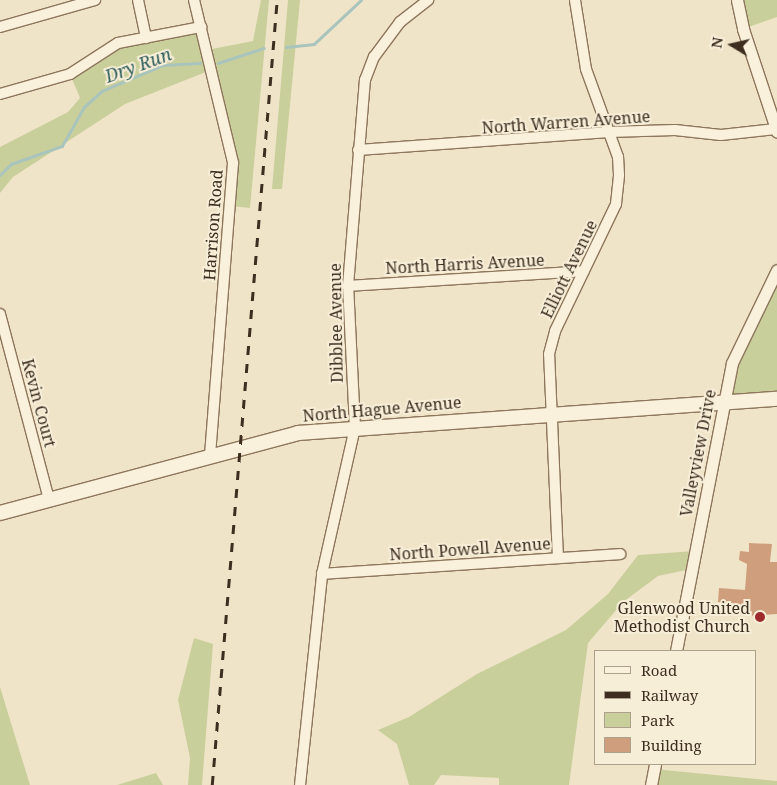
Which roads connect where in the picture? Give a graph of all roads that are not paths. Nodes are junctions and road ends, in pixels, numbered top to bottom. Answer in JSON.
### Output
{"nodes":[{"id":1,"x":94,"y":0,"type":"edge"},
{"id":2,"x":138,"y":0,"type":"edge"},
{"id":3,"x":194,"y":0,"type":"edge"},
{"id":4,"x":428,"y":0,"type":"edge"},
{"id":5,"x":575,"y":0,"type":"edge"},
{"id":6,"x":737,"y":0,"type":"edge"},
{"id":7,"x":0,"y":27,"type":"edge"},
{"id":8,"x":201,"y":27,"type":"junction"},
{"id":9,"x":146,"y":38,"type":"junction"},
{"id":10,"x":0,"y":94,"type":"edge"},
{"id":11,"x":776,"y":131,"type":"edge"},
{"id":12,"x":609,"y":132,"type":"junction"},
{"id":13,"x":358,"y":150,"type":"junction"},
{"id":14,"x":777,"y":270,"type":"edge"},
{"id":15,"x":584,"y":271,"type":"junction"},
{"id":16,"x":348,"y":286,"type":"junction"},
{"id":17,"x":0,"y":314,"type":"edge"},
{"id":18,"x":777,"y":399,"type":"edge"},
{"id":19,"x":723,"y":404,"type":"junction"},
{"id":20,"x":551,"y":413,"type":"junction"},
{"id":21,"x":355,"y":427,"type":"junction"},
{"id":22,"x":210,"y":456,"type":"junction"},
{"id":23,"x":49,"y":500,"type":"junction"},
{"id":24,"x":0,"y":513,"type":"edge"},
{"id":25,"x":620,"y":554,"type":"dead end"},
{"id":26,"x":558,"y":558,"type":"junction"},
{"id":27,"x":322,"y":574,"type":"junction"},
{"id":28,"x":676,"y":650,"type":"edge"},
{"id":29,"x":655,"y":765,"type":"edge"},
{"id":30,"x":300,"y":785,"type":"edge"},
{"id":31,"x":651,"y":785,"type":"edge"}],
"edges":[{"from":1,"to":7,"type":"street"},
{"from":2,"to":9,"type":"street"},
{"from":3,"to":8,"type":"street","name":"Harrison Road"},
{"from":4,"to":13,"type":"street","name":"Dibblee Avenue"},
{"from":5,"to":12,"type":"street","name":"Elliott Avenue"},
{"from":6,"to":11,"type":"street"},
{"from":8,"to":9,"type":"street"},
{"from":8,"to":22,"type":"street","name":"Harrison Road"},
{"from":9,"to":10,"type":"street"},
{"from":11,"to":12,"type":"street","name":"North Warren Avenue"},
{"from":12,"to":13,"type":"street","name":"North Warren Avenue"},
{"from":12,"to":15,"type":"street","name":"Elliott Avenue"},
{"from":13,"to":16,"type":"street","name":"Dibblee Avenue"},
{"from":14,"to":19,"type":"street","name":"Valleyview Drive"},
{"from":15,"to":16,"type":"street","name":"North Harris Avenue"},
{"from":15,"to":20,"type":"street","name":"Elliott Avenue"},
{"from":16,"to":21,"type":"street","name":"Dibblee Avenue"},
{"from":17,"to":23,"type":"street","name":"Kevin Court"},
{"from":18,"to":19,"type":"main road","name":"North Hague Avenue"},
{"from":19,"to":20,"type":"main road","name":"North Hague Avenue"},
{"from":19,"to":28,"type":"street","name":"Valleyview Drive"},
{"from":20,"to":21,"type":"main road","name":"North Hague Avenue"},
{"from":20,"to":26,"type":"street","name":"Elliott Avenue"},
{"from":21,"to":22,"type":"main road","name":"North Hague Avenue"},
{"from":21,"to":27,"type":"street","name":"Dibblee Avenue"},
{"from":22,"to":23,"type":"main road","name":"North Hague Avenue"},
{"from":23,"to":24,"type":"main road","name":"North Hague Avenue"},
{"from":25,"to":26,"type":"street","name":"North Powell Avenue"},
{"from":26,"to":27,"type":"street","name":"North Powell Avenue"},
{"from":27,"to":30,"type":"street","name":"Dibblee Avenue"},
{"from":29,"to":31,"type":"street"}]}
